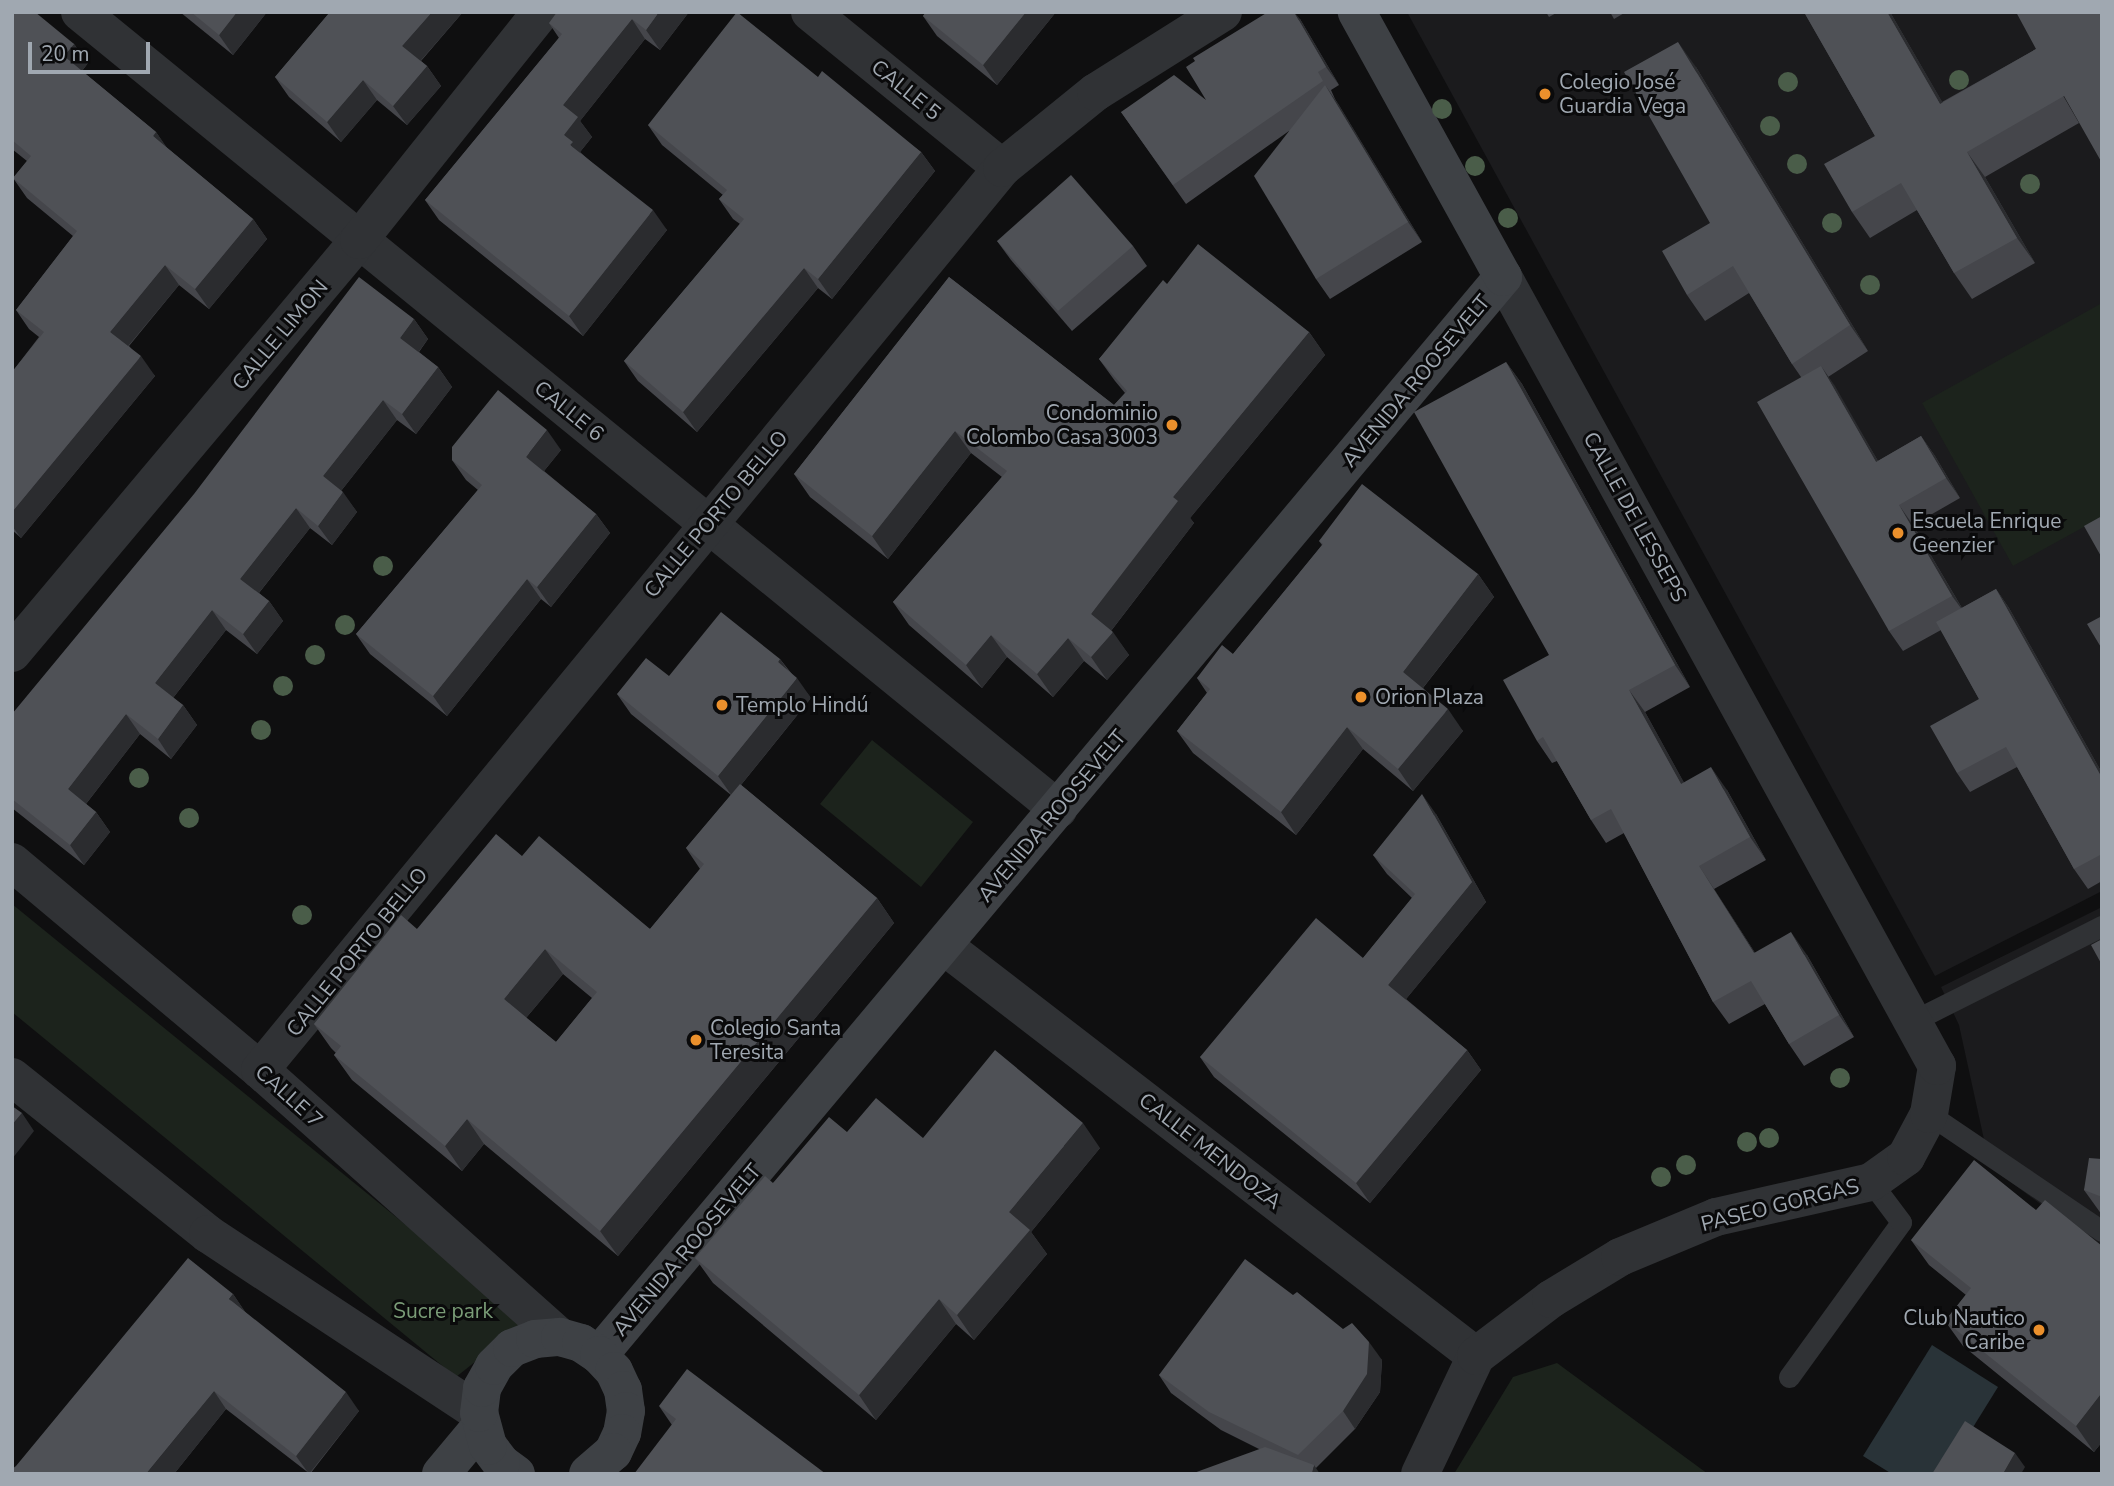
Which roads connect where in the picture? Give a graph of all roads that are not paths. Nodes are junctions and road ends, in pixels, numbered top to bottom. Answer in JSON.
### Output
{"nodes":[{"id":1,"x":80,"y":12,"type":"edge"},
{"id":2,"x":541,"y":12,"type":"edge"},
{"id":3,"x":810,"y":12,"type":"edge"},
{"id":4,"x":1223,"y":12,"type":"edge"},
{"id":5,"x":1357,"y":12,"type":"edge"},
{"id":6,"x":1002,"y":168,"type":"junction"},
{"id":7,"x":359,"y":240,"type":"junction"},
{"id":8,"x":1503,"y":277,"type":"junction"},
{"id":9,"x":708,"y":524,"type":"junction"},
{"id":10,"x":12,"y":653,"type":"edge"},
{"id":11,"x":1058,"y":809,"type":"junction"},
{"id":12,"x":12,"y":862,"type":"edge"},
{"id":13,"x":2102,"y":926,"type":"edge"},
{"id":14,"x":944,"y":946,"type":"junction"},
{"id":15,"x":1913,"y":1021,"type":"junction"},
{"id":16,"x":260,"y":1070,"type":"junction"},
{"id":17,"x":12,"y":1077,"type":"edge"},
{"id":18,"x":1929,"y":1114,"type":"junction"},
{"id":19,"x":1906,"y":1157,"type":"joint"},
{"id":20,"x":1871,"y":1182,"type":"junction"},
{"id":21,"x":2102,"y":1231,"type":"edge"},
{"id":22,"x":560,"y":1337,"type":"junction"},
{"id":23,"x":599,"y":1355,"type":"junction"},
{"id":24,"x":1476,"y":1356,"type":"junction"},
{"id":25,"x":1789,"y":1377,"type":"dead end"},
{"id":26,"x":480,"y":1419,"type":"junction"},
{"id":27,"x":441,"y":1474,"type":"edge"},
{"id":28,"x":516,"y":1474,"type":"edge"},
{"id":29,"x":588,"y":1474,"type":"edge"},
{"id":30,"x":1420,"y":1474,"type":"edge"}],
"edges":[{"from":1,"to":7,"type":"street","name":"CALLE 6"},
{"from":2,"to":7,"type":"street","name":"CALLE LIMON"},
{"from":3,"to":6,"type":"street","name":"CALLE 5"},
{"from":4,"to":6,"type":"street","name":"CALLE PORTO BELLO"},
{"from":5,"to":8,"type":"main road","name":"CALLE DE LESSEPS"},
{"from":6,"to":9,"type":"street","name":"CALLE PORTO BELLO"},
{"from":7,"to":9,"type":"street","name":"CALLE 6"},
{"from":7,"to":10,"type":"street","name":"CALLE LIMON"},
{"from":8,"to":11,"type":"main road","name":"AVENIDA ROOSEVELT"},
{"from":8,"to":15,"type":"street","name":"CALLE DE LESSEPS"},
{"from":9,"to":11,"type":"street","name":"CALLE 6"},
{"from":9,"to":16,"type":"street","name":"CALLE PORTO BELLO"},
{"from":11,"to":14,"type":"main road","name":"AVENIDA ROOSEVELT"},
{"from":12,"to":16,"type":"street","name":"CALLE 7"},
{"from":13,"to":15,"type":"lane"},
{"from":14,"to":23,"type":"main road","name":"AVENIDA ROOSEVELT"},
{"from":14,"to":24,"type":"street","name":"CALLE MENDOZA"},
{"from":15,"to":18,"type":"street","name":"CALLE DE LESSEPS"},
{"from":16,"to":22,"type":"street","name":"CALLE 7"},
{"from":17,"to":26,"type":"street"},
{"from":18,"to":19,"type":"street","name":"CALLE DE LESSEPS"},
{"from":18,"to":21,"type":"lane"},
{"from":19,"to":20,"type":"street","name":"PASEO GORGAS"},
{"from":20,"to":24,"type":"street","name":"PASEO GORGAS"},
{"from":20,"to":25,"type":"lane"},
{"from":22,"to":23,"type":"main road"},
{"from":22,"to":26,"type":"main road"},
{"from":23,"to":29,"type":"main road"},
{"from":24,"to":30,"type":"street","name":"PASEO GORGAS"},
{"from":26,"to":27,"type":"main road"},
{"from":26,"to":28,"type":"main road"}]}
